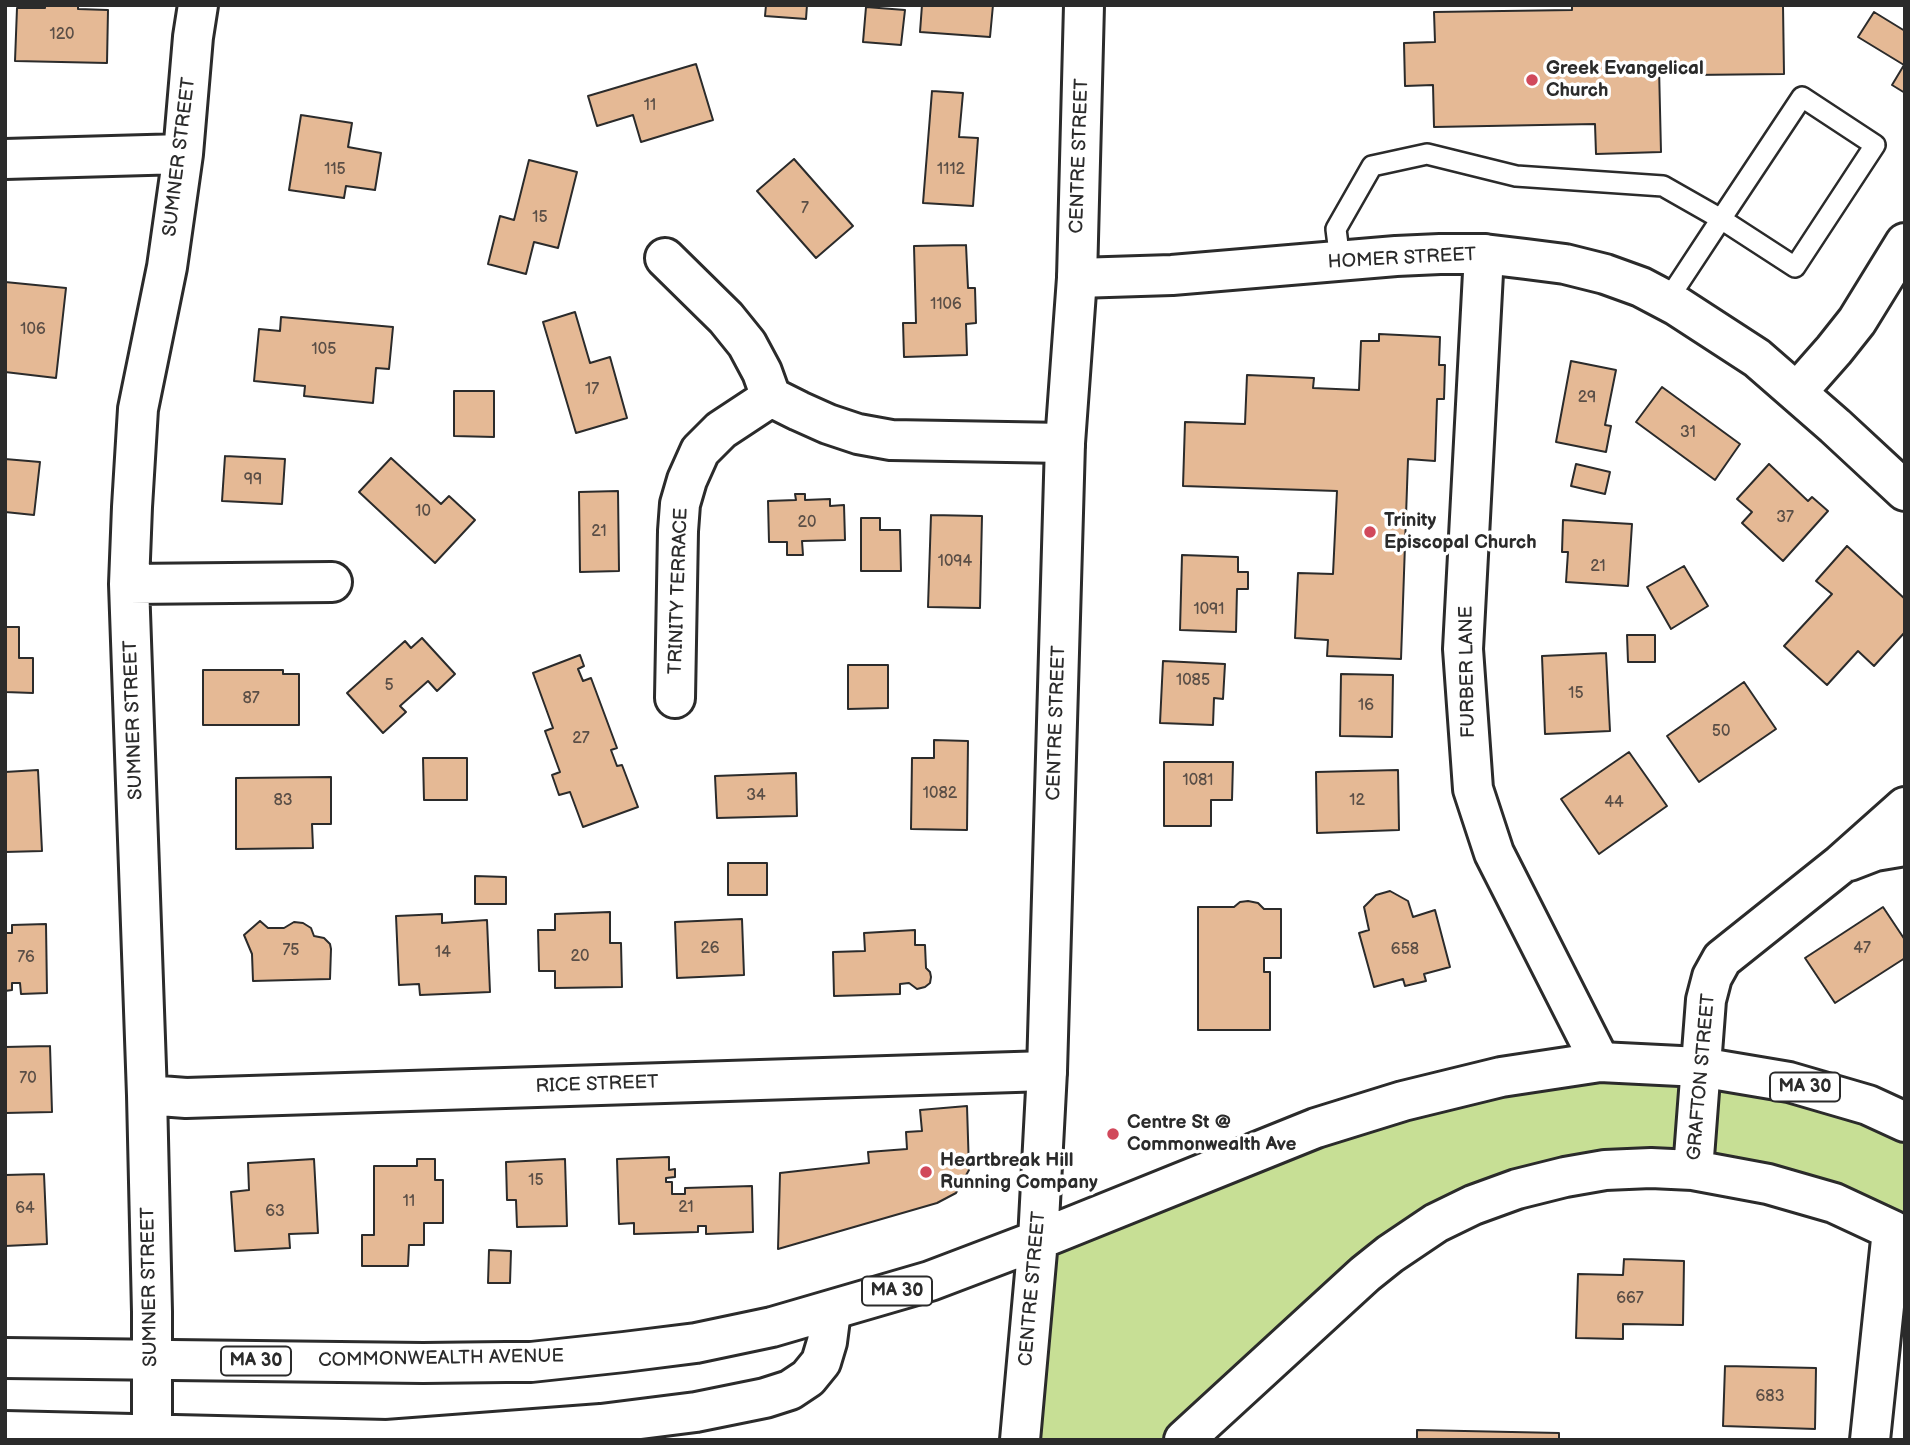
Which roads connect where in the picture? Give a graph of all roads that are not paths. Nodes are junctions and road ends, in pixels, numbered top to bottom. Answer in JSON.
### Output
{"nodes":[{"id":1,"x":198,"y":5,"type":"edge"},
{"id":2,"x":1084,"y":5,"type":"edge"},
{"id":3,"x":183,"y":154,"type":"junction"},
{"id":4,"x":5,"y":159,"type":"edge"},
{"id":5,"x":1721,"y":219,"type":"junction"},
{"id":6,"x":1905,"y":243,"type":"edge"},
{"id":7,"x":1484,"y":254,"type":"junction"},
{"id":8,"x":665,"y":258,"type":"dead end"},
{"id":9,"x":1340,"y":261,"type":"junction"},
{"id":10,"x":1077,"y":278,"type":"junction"},
{"id":11,"x":1667,"y":301,"type":"junction"},
{"id":12,"x":1797,"y":392,"type":"junction"},
{"id":13,"x":771,"y":397,"type":"junction"},
{"id":14,"x":1065,"y":443,"type":"junction"},
{"id":15,"x":1905,"y":491,"type":"edge"},
{"id":16,"x":332,"y":582,"type":"dead end"},
{"id":17,"x":129,"y":584,"type":"junction"},
{"id":18,"x":676,"y":698,"type":"dead end"},
{"id":19,"x":1905,"y":807,"type":"edge"},
{"id":20,"x":1905,"y":846,"type":"edge"},
{"id":21,"x":1841,"y":864,"type":"junction"},
{"id":22,"x":1600,"y":1062,"type":"junction"},
{"id":23,"x":1700,"y":1067,"type":"junction"},
{"id":24,"x":1047,"y":1071,"type":"junction"},
{"id":25,"x":147,"y":1095,"type":"junction"},
{"id":26,"x":1905,"y":1122,"type":"edge"},
{"id":27,"x":1693,"y":1170,"type":"junction"},
{"id":28,"x":1898,"y":1234,"type":"edge"},
{"id":29,"x":1038,"y":1240,"type":"junction"},
{"id":30,"x":831,"y":1311,"type":"junction"},
{"id":31,"x":5,"y":1358,"type":"edge"},
{"id":32,"x":151,"y":1360,"type":"junction"},
{"id":33,"x":5,"y":1431,"type":"edge"},
{"id":34,"x":152,"y":1437,"type":"edge"},
{"id":35,"x":1020,"y":1440,"type":"edge"},
{"id":36,"x":1184,"y":1440,"type":"edge"},
{"id":37,"x":1870,"y":1440,"type":"edge"}],
"edges":[{"from":1,"to":3,"type":"street","name":"SUMNER STREET"},
{"from":2,"to":10,"type":"street","name":"CENTRE STREET"},
{"from":3,"to":4,"type":"street"},
{"from":3,"to":17,"type":"street","name":"SUMNER STREET"},
{"from":5,"to":5,"type":"lane"},
{"from":5,"to":9,"type":"lane"},
{"from":5,"to":11,"type":"lane"},
{"from":6,"to":12,"type":"street"},
{"from":7,"to":9,"type":"street","name":"HOMER STREET"},
{"from":7,"to":11,"type":"street","name":"HOMER STREET"},
{"from":7,"to":22,"type":"street","name":"FURBER LANE"},
{"from":8,"to":13,"type":"street"},
{"from":9,"to":10,"type":"street","name":"HOMER STREET"},
{"from":10,"to":14,"type":"street","name":"CENTRE STREET"},
{"from":11,"to":12,"type":"street","name":"HOMER STREET"},
{"from":12,"to":15,"type":"street","name":"HOMER STREET"},
{"from":13,"to":14,"type":"street"},
{"from":13,"to":18,"type":"street","name":"TRINITY TERRACE"},
{"from":14,"to":24,"type":"street","name":"CENTRE STREET"},
{"from":16,"to":17,"type":"street"},
{"from":17,"to":25,"type":"street","name":"SUMNER STREET"},
{"from":19,"to":21,"type":"street","name":"GRAFTON STREET"},
{"from":20,"to":21,"type":"street","name":"GRAFTON STREET"},
{"from":21,"to":23,"type":"street","name":"GRAFTON STREET"},
{"from":22,"to":23,"type":"street","name":"COMMONWEALTH AVENUE","number":"MA 30"},
{"from":22,"to":29,"type":"street","name":"COMMONWEALTH AVENUE","number":"MA 30"},
{"from":23,"to":26,"type":"street","name":"COMMONWEALTH AVENUE","number":"MA 30"},
{"from":23,"to":27,"type":"street","name":"GRAFTON STREET"},
{"from":24,"to":25,"type":"street","name":"RICE STREET"},
{"from":24,"to":29,"type":"street","name":"CENTRE STREET"},
{"from":25,"to":32,"type":"street","name":"SUMNER STREET"},
{"from":27,"to":28,"type":"street"},
{"from":27,"to":36,"type":"street","name":"GRAFTON STREET"},
{"from":28,"to":37,"type":"street"},
{"from":29,"to":30,"type":"street","name":"COMMONWEALTH AVENUE","number":"MA 30"},
{"from":29,"to":35,"type":"street","name":"CENTRE STREET"},
{"from":30,"to":32,"type":"street","name":"COMMONWEALTH AVENUE","number":"MA 30"},
{"from":30,"to":34,"type":"street"},
{"from":31,"to":32,"type":"street","name":"COMMONWEALTH AVENUE","number":"MA 30"},
{"from":32,"to":34,"type":"street","name":"SUMNER STREET"},
{"from":33,"to":34,"type":"street"}]}
